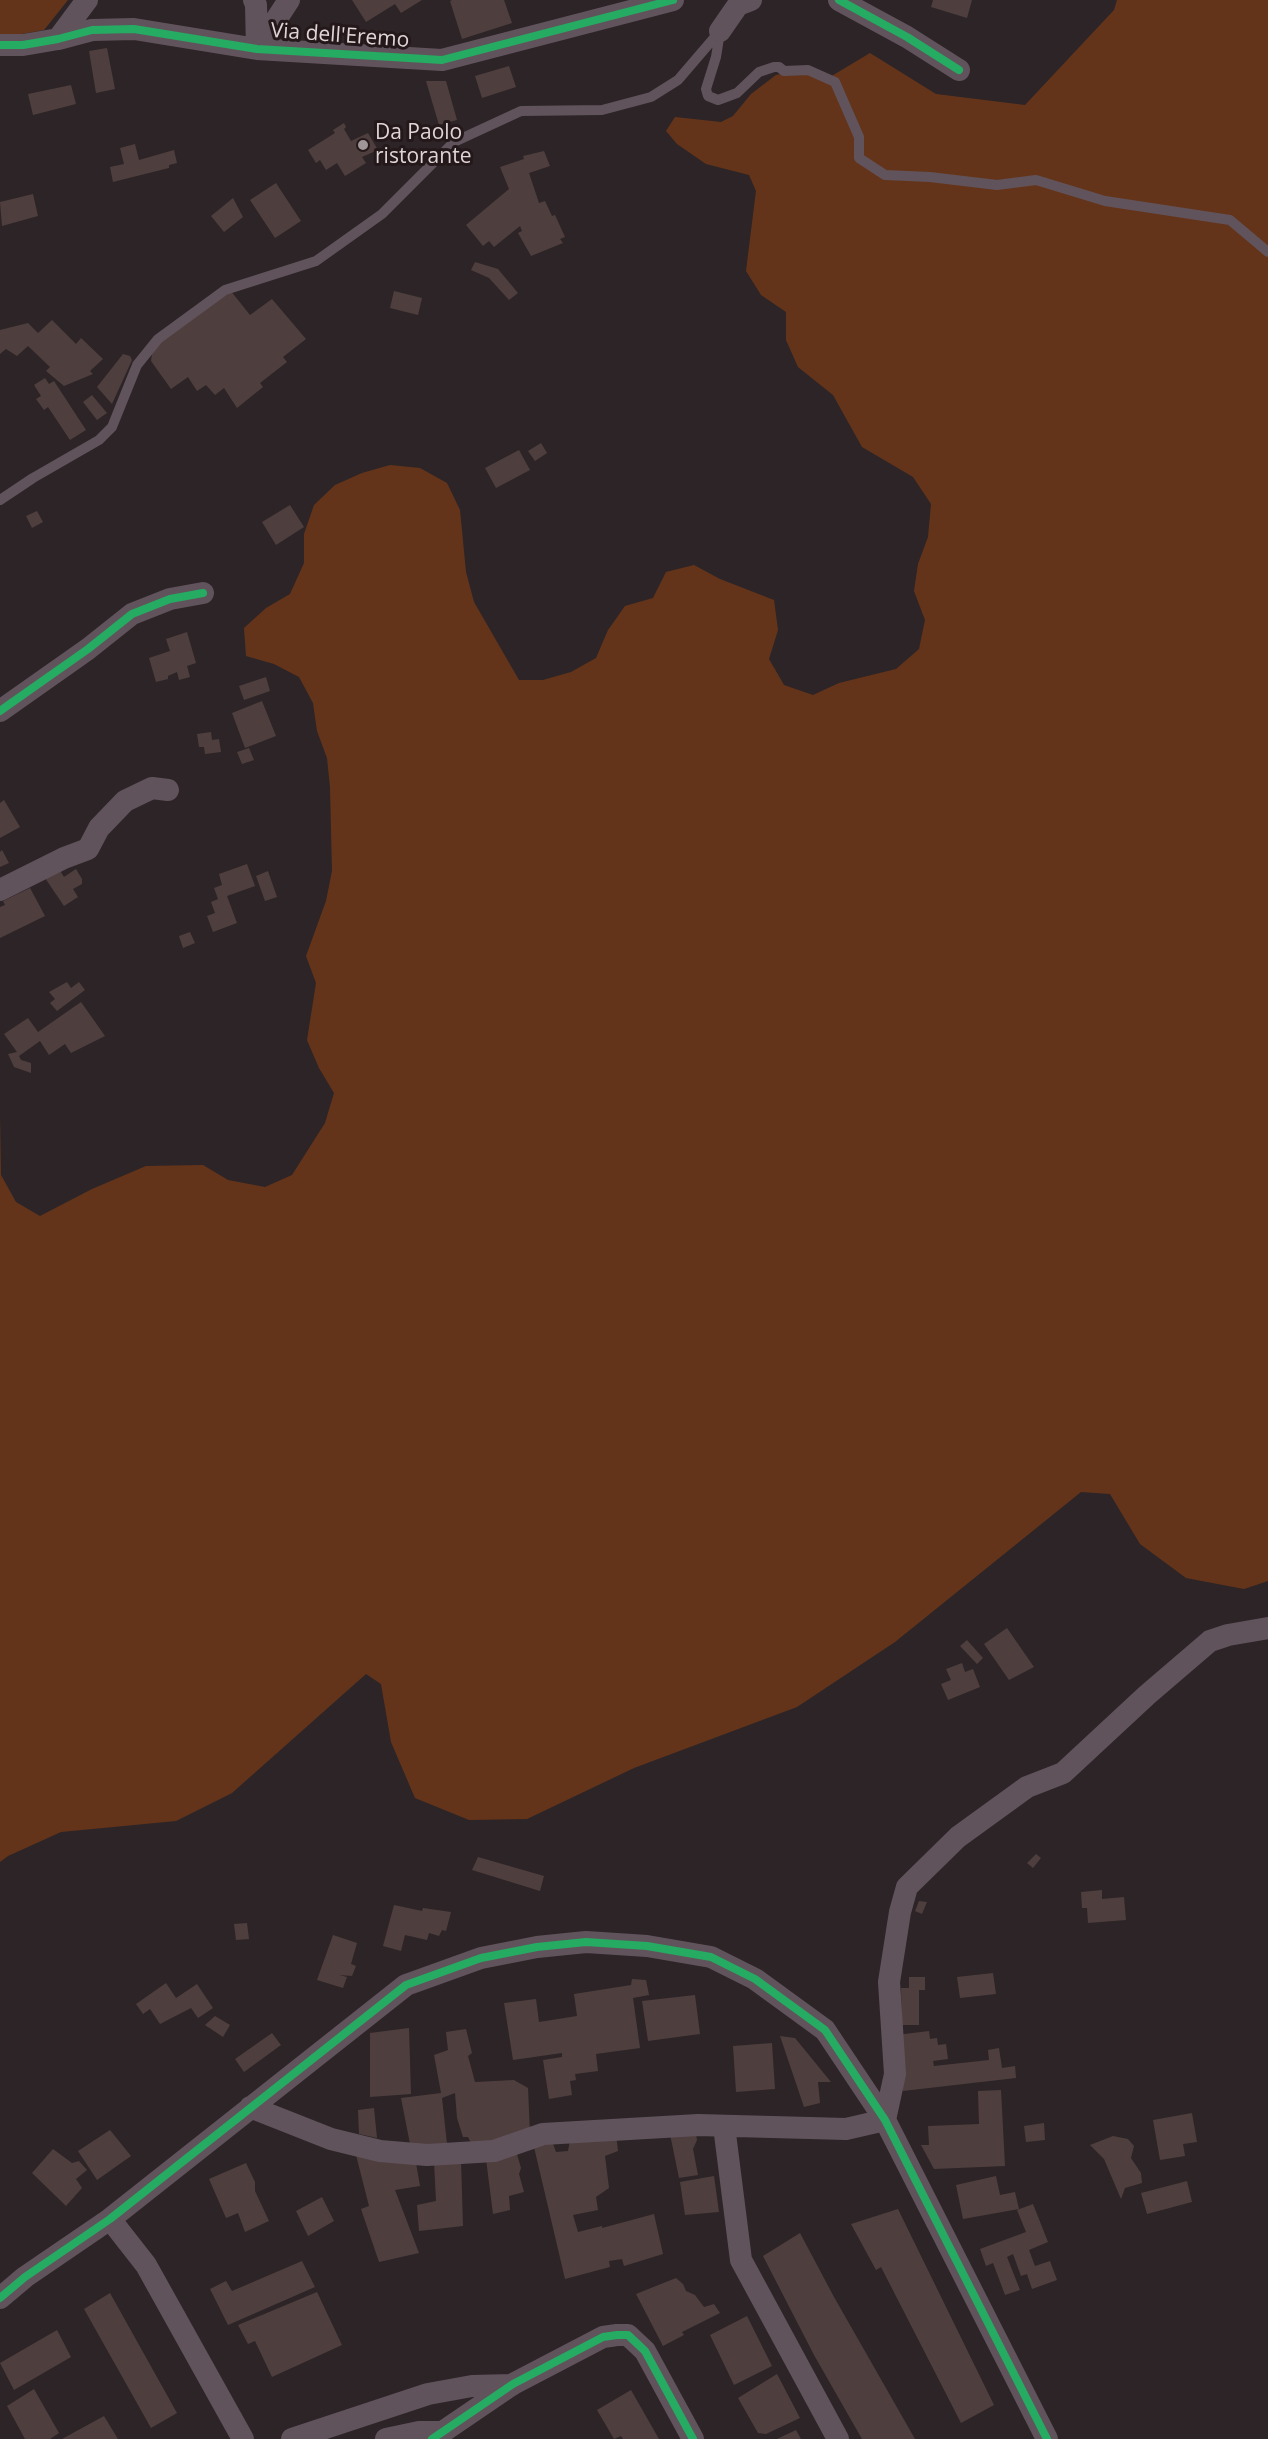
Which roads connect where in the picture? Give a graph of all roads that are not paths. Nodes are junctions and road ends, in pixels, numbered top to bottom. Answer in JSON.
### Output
{"nodes":[{"id":1,"x":87,"y":0,"type":"edge"},
{"id":2,"x":254,"y":0,"type":"edge"},
{"id":3,"x":289,"y":0,"type":"edge"},
{"id":4,"x":673,"y":0,"type":"edge"},
{"id":5,"x":751,"y":0,"type":"edge"},
{"id":6,"x":839,"y":0,"type":"edge"},
{"id":7,"x":720,"y":31,"type":"junction"},
{"id":8,"x":58,"y":39,"type":"junction"},
{"id":9,"x":0,"y":45,"type":"edge"},
{"id":10,"x":257,"y":49,"type":"junction"},
{"id":11,"x":958,"y":70,"type":"dead end"},
{"id":12,"x":1268,"y":252,"type":"edge"},
{"id":13,"x":0,"y":500,"type":"edge"},
{"id":14,"x":203,"y":593,"type":"dead end"},
{"id":15,"x":0,"y":711,"type":"edge"},
{"id":16,"x":168,"y":790,"type":"dead end"},
{"id":17,"x":0,"y":890,"type":"edge"},
{"id":18,"x":1268,"y":1628,"type":"edge"},
{"id":19,"x":250,"y":2107,"type":"junction"},
{"id":20,"x":885,"y":2120,"type":"junction"},
{"id":21,"x":724,"y":2126,"type":"junction"},
{"id":22,"x":110,"y":2219,"type":"junction"},
{"id":23,"x":0,"y":2298,"type":"edge"},
{"id":24,"x":513,"y":2384,"type":"junction"},
{"id":25,"x":438,"y":2435,"type":"edge"},
{"id":26,"x":243,"y":2439,"type":"edge"},
{"id":27,"x":292,"y":2439,"type":"edge"},
{"id":28,"x":386,"y":2439,"type":"edge"},
{"id":29,"x":693,"y":2439,"type":"edge"},
{"id":30,"x":838,"y":2439,"type":"edge"},
{"id":31,"x":1047,"y":2439,"type":"edge"}],
"edges":[{"from":1,"to":8,"type":"street"},
{"from":2,"to":10,"type":"street"},
{"from":3,"to":10,"type":"street"},
{"from":4,"to":10,"type":"street","name":"Via dell'Eremo"},
{"from":5,"to":7,"type":"street"},
{"from":6,"to":11,"type":"street"},
{"from":7,"to":12,"type":"lane"},
{"from":7,"to":13,"type":"lane"},
{"from":8,"to":9,"type":"street","name":"Via dell'Eremo"},
{"from":8,"to":10,"type":"street","name":"Via dell'Eremo"},
{"from":14,"to":15,"type":"street"},
{"from":16,"to":17,"type":"street"},
{"from":18,"to":20,"type":"street"},
{"from":19,"to":20,"type":"street"},
{"from":19,"to":21,"type":"street"},
{"from":19,"to":22,"type":"street"},
{"from":20,"to":21,"type":"street"},
{"from":20,"to":31,"type":"street"},
{"from":21,"to":30,"type":"street"},
{"from":22,"to":23,"type":"street"},
{"from":22,"to":26,"type":"street"},
{"from":24,"to":25,"type":"street"},
{"from":24,"to":27,"type":"street"},
{"from":24,"to":29,"type":"street"},
{"from":25,"to":28,"type":"street"}]}
